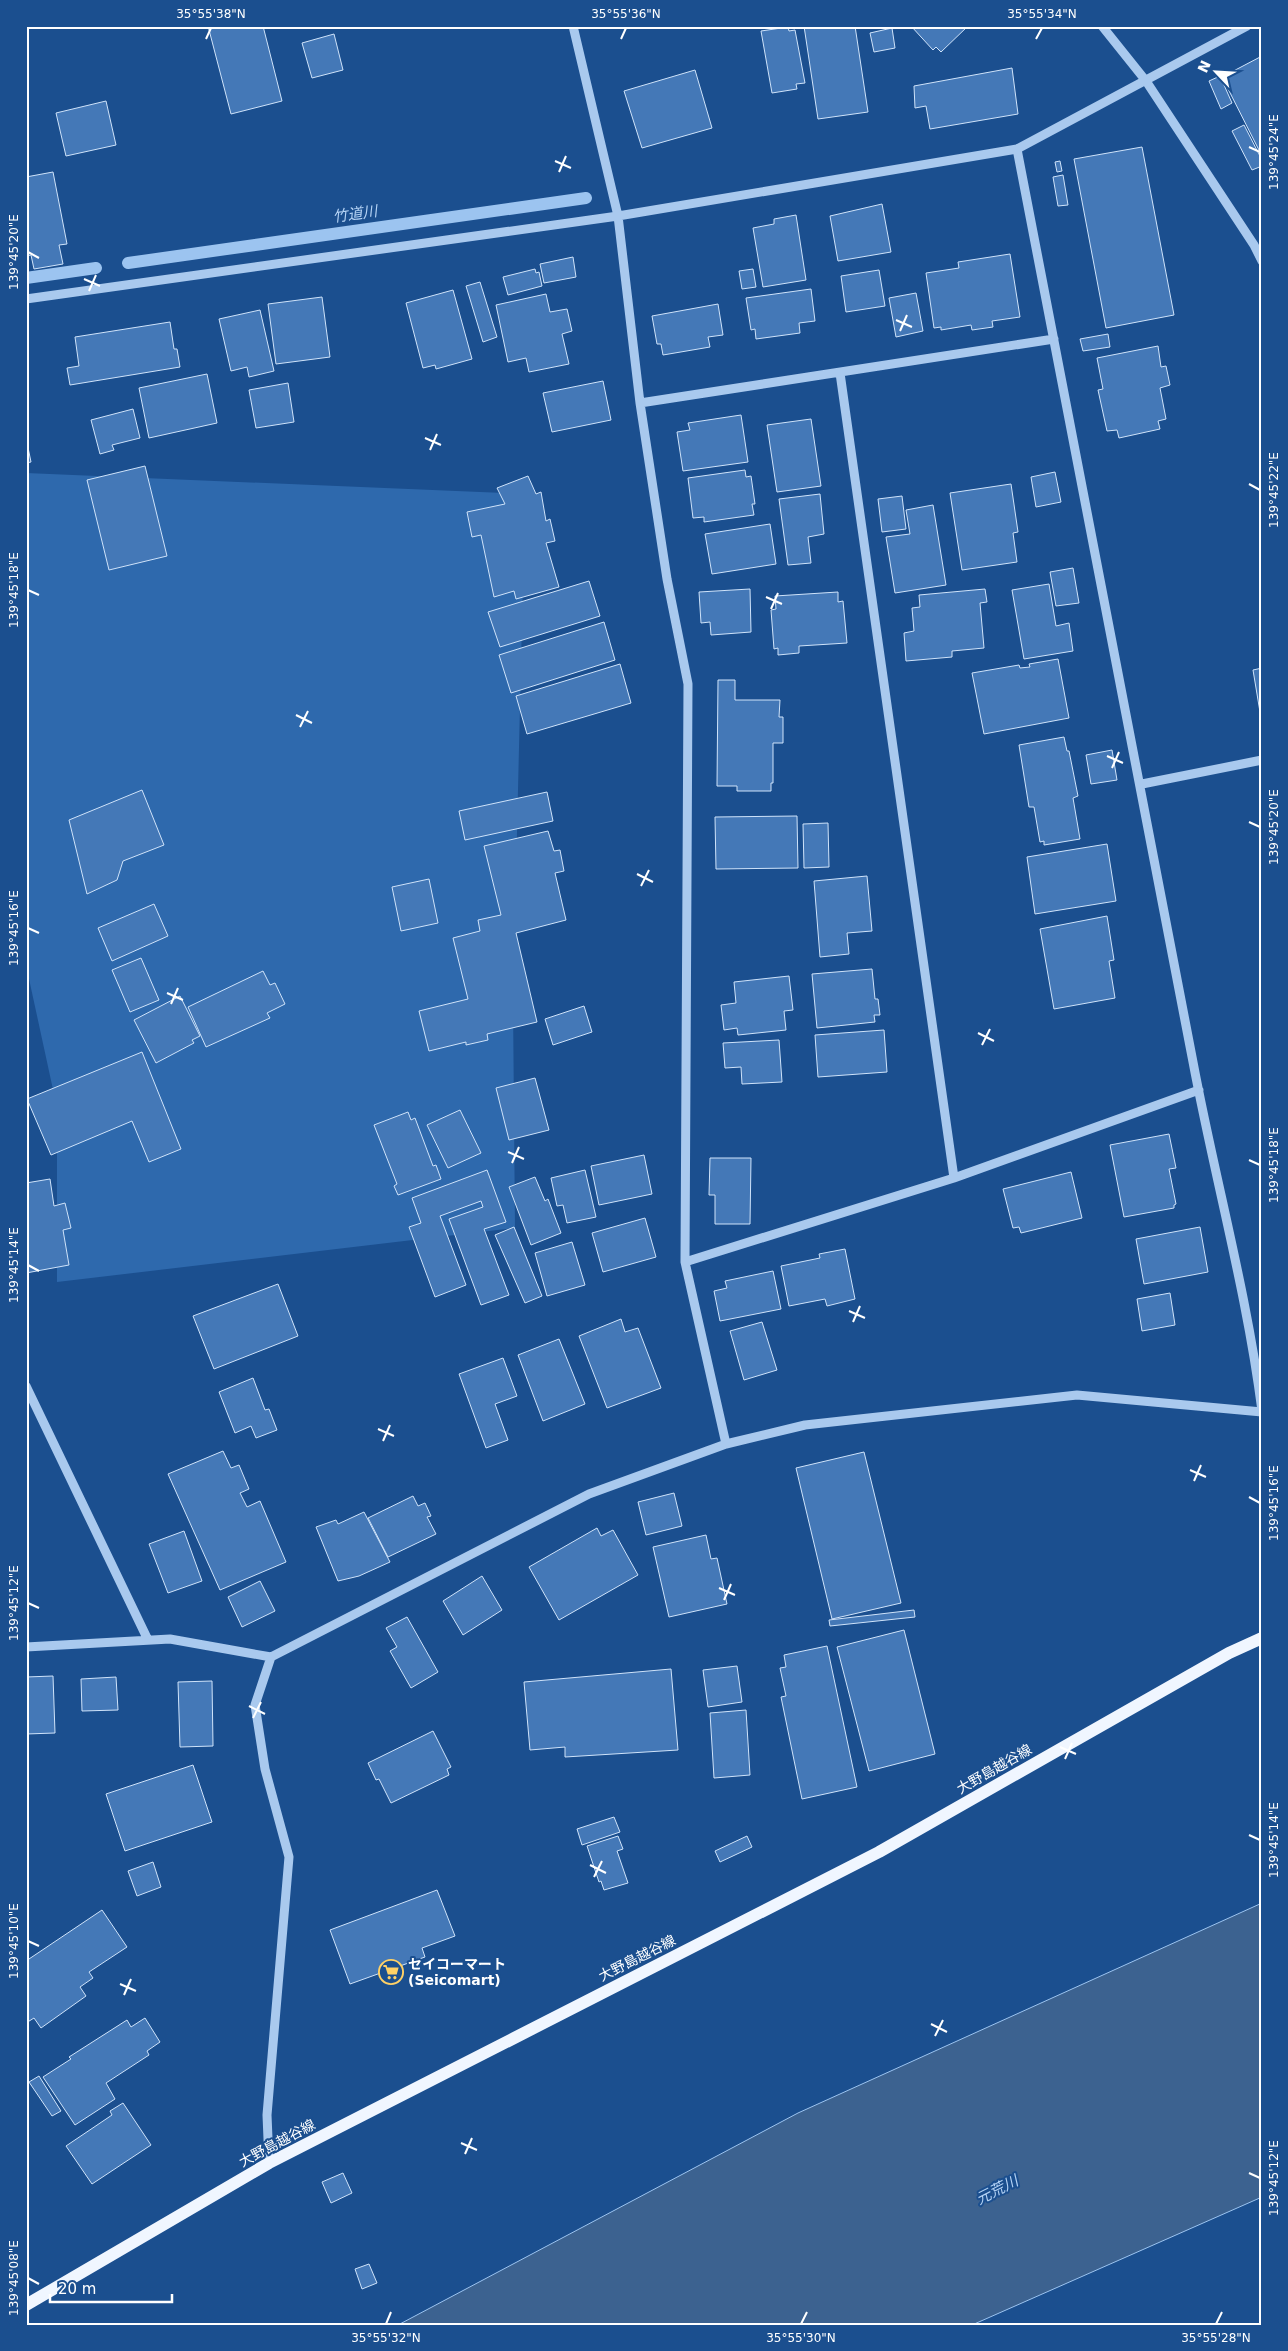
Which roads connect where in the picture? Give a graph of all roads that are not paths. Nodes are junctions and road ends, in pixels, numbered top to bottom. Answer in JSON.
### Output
{"nodes":[{"id":1,"x":573,"y":26,"type":"edge"},
{"id":2,"x":1102,"y":26,"type":"edge"},
{"id":3,"x":1247,"y":26,"type":"edge"},
{"id":4,"x":1146,"y":81,"type":"junction"},
{"id":5,"x":1017,"y":149,"type":"junction"},
{"id":6,"x":618,"y":216,"type":"junction"},
{"id":7,"x":1262,"y":261,"type":"edge"},
{"id":8,"x":26,"y":300,"type":"edge"},
{"id":9,"x":1054,"y":339,"type":"junction"},
{"id":10,"x":840,"y":373,"type":"junction"},
{"id":11,"x":640,"y":403,"type":"junction"},
{"id":12,"x":1262,"y":760,"type":"edge"},
{"id":13,"x":1142,"y":784,"type":"junction"},
{"id":14,"x":1199,"y":1090,"type":"junction"},
{"id":15,"x":954,"y":1178,"type":"junction"},
{"id":16,"x":685,"y":1262,"type":"junction"},
{"id":17,"x":26,"y":1386,"type":"edge"},
{"id":18,"x":1262,"y":1412,"type":"edge"},
{"id":19,"x":726,"y":1444,"type":"junction"},
{"id":20,"x":1262,"y":1638,"type":"edge"},
{"id":21,"x":148,"y":1640,"type":"junction"},
{"id":22,"x":26,"y":1647,"type":"edge"},
{"id":23,"x":271,"y":1656,"type":"junction"},
{"id":24,"x":269,"y":2163,"type":"junction"},
{"id":25,"x":26,"y":2305,"type":"edge"}],
"edges":[{"from":1,"to":6,"type":"street"},
{"from":2,"to":4,"type":"street"},
{"from":3,"to":4,"type":"street"},
{"from":4,"to":5,"type":"street"},
{"from":4,"to":7,"type":"street"},
{"from":5,"to":6,"type":"street"},
{"from":5,"to":9,"type":"street"},
{"from":6,"to":8,"type":"street"},
{"from":6,"to":11,"type":"street"},
{"from":9,"to":10,"type":"street"},
{"from":9,"to":13,"type":"street"},
{"from":10,"to":11,"type":"street"},
{"from":10,"to":15,"type":"street"},
{"from":11,"to":16,"type":"street"},
{"from":12,"to":13,"type":"street"},
{"from":13,"to":14,"type":"street"},
{"from":14,"to":15,"type":"street"},
{"from":14,"to":18,"type":"street"},
{"from":15,"to":16,"type":"street"},
{"from":16,"to":19,"type":"street"},
{"from":17,"to":21,"type":"street"},
{"from":18,"to":19,"type":"street"},
{"from":19,"to":23,"type":"street"},
{"from":20,"to":24,"type":"main road","name":"大野島越谷線"},
{"from":21,"to":22,"type":"street"},
{"from":21,"to":23,"type":"street"},
{"from":23,"to":24,"type":"street"},
{"from":24,"to":25,"type":"main road","name":"大野島越谷線"}]}
